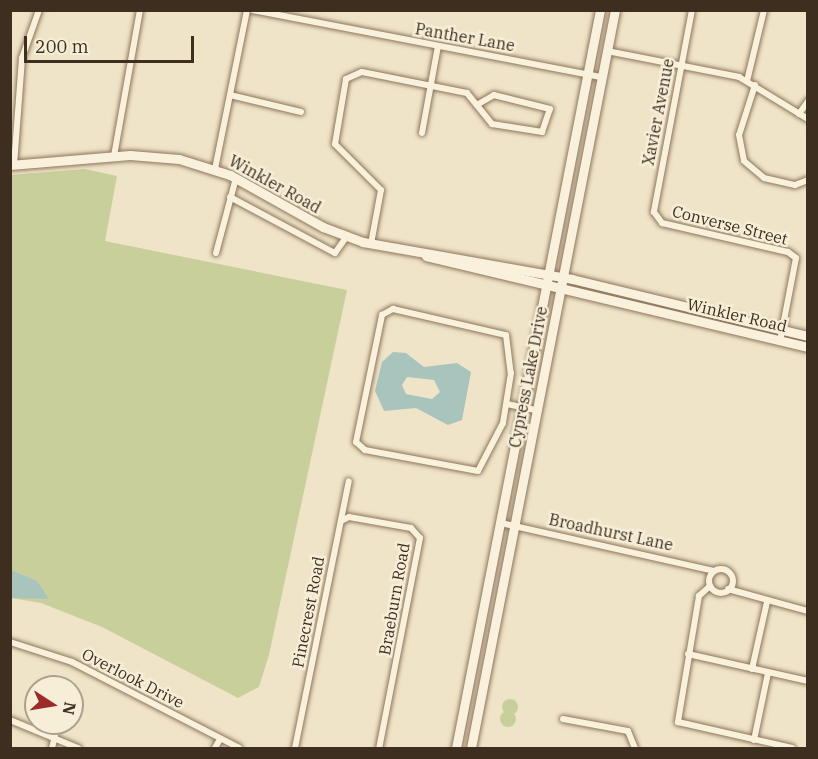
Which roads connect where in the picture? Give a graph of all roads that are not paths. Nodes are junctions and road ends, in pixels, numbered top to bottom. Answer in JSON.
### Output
{"nodes":[{"id":1,"x":39,"y":10,"type":"edge"},
{"id":2,"x":140,"y":10,"type":"edge"},
{"id":3,"x":247,"y":10,"type":"edge"},
{"id":4,"x":253,"y":10,"type":"edge"},
{"id":5,"x":600,"y":10,"type":"edge"},
{"id":6,"x":615,"y":10,"type":"edge"},
{"id":7,"x":692,"y":10,"type":"edge"},
{"id":8,"x":764,"y":10,"type":"edge"},
{"id":9,"x":438,"y":46,"type":"junction"},
{"id":10,"x":607,"y":51,"type":"junction"},
{"id":11,"x":681,"y":65,"type":"junction"},
{"id":12,"x":588,"y":73,"type":"junction"},
{"id":13,"x":602,"y":77,"type":"junction"},
{"id":14,"x":747,"y":81,"type":"junction"},
{"id":15,"x":431,"y":85,"type":"junction"},
{"id":16,"x":755,"y":86,"type":"junction"},
{"id":17,"x":230,"y":95,"type":"junction"},
{"id":18,"x":807,"y":101,"type":"edge"},
{"id":19,"x":477,"y":105,"type":"junction"},
{"id":20,"x":301,"y":112,"type":"dead end"},
{"id":21,"x":799,"y":114,"type":"junction"},
{"id":22,"x":807,"y":119,"type":"edge"},
{"id":23,"x":422,"y":133,"type":"dead end"},
{"id":24,"x":114,"y":156,"type":"junction"},
{"id":25,"x":12,"y":165,"type":"edge"},
{"id":26,"x":215,"y":168,"type":"junction"},
{"id":27,"x":236,"y":178,"type":"junction"},
{"id":28,"x":807,"y":180,"type":"edge"},
{"id":29,"x":230,"y":197,"type":"junction"},
{"id":30,"x":657,"y":219,"type":"joint"},
{"id":31,"x":346,"y":237,"type":"junction"},
{"id":32,"x":371,"y":244,"type":"junction"},
{"id":33,"x":416,"y":252,"type":"junction"},
{"id":34,"x":216,"y":253,"type":"dead end"},
{"id":35,"x":548,"y":275,"type":"junction"},
{"id":36,"x":562,"y":278,"type":"junction"},
{"id":37,"x":546,"y":287,"type":"junction"},
{"id":38,"x":559,"y":290,"type":"junction"},
{"id":39,"x":706,"y":324,"type":"junction"},
{"id":40,"x":757,"y":324,"type":"junction"},
{"id":41,"x":783,"y":330,"type":"junction"},
{"id":42,"x":807,"y":336,"type":"edge"},
{"id":43,"x":780,"y":341,"type":"junction"},
{"id":44,"x":807,"y":347,"type":"edge"},
{"id":45,"x":506,"y":407,"type":"junction"},
{"id":46,"x":521,"y":410,"type":"junction"},
{"id":47,"x":536,"y":410,"type":"junction"},
{"id":48,"x":349,"y":481,"type":"dead end"},
{"id":49,"x":341,"y":521,"type":"junction"},
{"id":50,"x":501,"y":523,"type":"junction"},
{"id":51,"x":515,"y":525,"type":"junction"},
{"id":52,"x":714,"y":571,"type":"junction"},
{"id":53,"x":710,"y":586,"type":"junction"},
{"id":54,"x":728,"y":589,"type":"junction"},
{"id":55,"x":767,"y":602,"type":"junction"},
{"id":56,"x":807,"y":610,"type":"edge"},
{"id":57,"x":10,"y":642,"type":"edge"},
{"id":58,"x":688,"y":654,"type":"junction"},
{"id":59,"x":752,"y":669,"type":"junction"},
{"id":60,"x":471,"y":673,"type":"junction"},
{"id":61,"x":768,"y":673,"type":"junction"},
{"id":62,"x":485,"y":676,"type":"junction"},
{"id":63,"x":807,"y":681,"type":"edge"},
{"id":64,"x":563,"y":719,"type":"dead end"},
{"id":65,"x":10,"y":720,"type":"edge"},
{"id":66,"x":55,"y":736,"type":"junction"},
{"id":67,"x":220,"y":739,"type":"junction"},
{"id":68,"x":754,"y":740,"type":"junction"},
{"id":69,"x":52,"y":748,"type":"edge"},
{"id":70,"x":78,"y":748,"type":"edge"},
{"id":71,"x":215,"y":748,"type":"edge"},
{"id":72,"x":239,"y":748,"type":"edge"},
{"id":73,"x":295,"y":748,"type":"edge"},
{"id":74,"x":379,"y":748,"type":"edge"},
{"id":75,"x":456,"y":748,"type":"edge"},
{"id":76,"x":471,"y":748,"type":"edge"},
{"id":77,"x":635,"y":748,"type":"edge"},
{"id":78,"x":792,"y":748,"type":"edge"}],
"edges":[{"from":1,"to":25,"type":"street"},
{"from":2,"to":24,"type":"street"},
{"from":3,"to":17,"type":"street"},
{"from":4,"to":9,"type":"street","name":"Panther Lane"},
{"from":5,"to":12,"type":"main road","name":"Cypress Lake Drive"},
{"from":6,"to":10,"type":"main road","name":"Cypress Lake Drive"},
{"from":7,"to":11,"type":"street","name":"Xavier Avenue"},
{"from":8,"to":14,"type":"street"},
{"from":9,"to":12,"type":"street","name":"Panther Lane"},
{"from":9,"to":15,"type":"street"},
{"from":10,"to":11,"type":"street"},
{"from":10,"to":13,"type":"main road","name":"Cypress Lake Drive"},
{"from":11,"to":14,"type":"street"},
{"from":11,"to":30,"type":"street","name":"Xavier Avenue"},
{"from":12,"to":13,"type":"street","name":"Panther Lane"},
{"from":12,"to":35,"type":"main road","name":"Cypress Lake Drive"},
{"from":13,"to":36,"type":"main road","name":"Cypress Lake Drive"},
{"from":14,"to":16,"type":"street"},
{"from":15,"to":19,"type":"street"},
{"from":15,"to":23,"type":"street"},
{"from":15,"to":32,"type":"street"},
{"from":16,"to":21,"type":"street"},
{"from":16,"to":28,"type":"street"},
{"from":17,"to":20,"type":"street"},
{"from":17,"to":26,"type":"street"},
{"from":18,"to":21,"type":"street"},
{"from":19,"to":19,"type":"street"},
{"from":21,"to":22,"type":"street"},
{"from":24,"to":25,"type":"main road","name":"Winkler Road"},
{"from":24,"to":26,"type":"main road","name":"Winkler Road"},
{"from":26,"to":27,"type":"main road","name":"Winkler Road"},
{"from":27,"to":29,"type":"street"},
{"from":27,"to":31,"type":"main road","name":"Winkler Road"},
{"from":29,"to":31,"type":"street"},
{"from":29,"to":34,"type":"street"},
{"from":30,"to":41,"type":"street","name":"Converse Street"},
{"from":31,"to":32,"type":"main road","name":"Winkler Road"},
{"from":32,"to":33,"type":"main road","name":"Winkler Road"},
{"from":33,"to":35,"type":"main road","name":"Winkler Road"},
{"from":33,"to":37,"type":"main road","name":"Winkler Road"},
{"from":35,"to":36,"type":"main road","name":"Winkler Road"},
{"from":35,"to":37,"type":"main road","name":"Cypress Lake Drive"},
{"from":36,"to":38,"type":"main road","name":"Cypress Lake Drive"},
{"from":36,"to":40,"type":"main road","name":"Winkler Road"},
{"from":37,"to":38,"type":"main road","name":"Winkler Road"},
{"from":37,"to":46,"type":"main road","name":"Cypress Lake Drive"},
{"from":38,"to":39,"type":"main road","name":"Winkler Road"},
{"from":38,"to":47,"type":"main road","name":"Cypress Lake Drive"},
{"from":39,"to":40,"type":"main road"},
{"from":39,"to":43,"type":"main road","name":"Winkler Road"},
{"from":40,"to":41,"type":"main road","name":"Winkler Road"},
{"from":41,"to":42,"type":"main road","name":"Winkler Road"},
{"from":41,"to":43,"type":"street"},
{"from":43,"to":44,"type":"main road","name":"Winkler Road"},
{"from":45,"to":45,"type":"street"},
{"from":45,"to":46,"type":"street"},
{"from":46,"to":47,"type":"street"},
{"from":46,"to":50,"type":"main road","name":"Cypress Lake Drive"},
{"from":47,"to":51,"type":"main road","name":"Cypress Lake Drive"},
{"from":48,"to":49,"type":"street","name":"Pinecrest Road"},
{"from":49,"to":73,"type":"street","name":"Pinecrest Road"},
{"from":49,"to":74,"type":"street","name":"Braeburn Road"},
{"from":50,"to":51,"type":"street","name":"Broadhurst Lane"},
{"from":50,"to":60,"type":"main road","name":"Cypress Lake Drive"},
{"from":51,"to":52,"type":"street","name":"Broadhurst Lane"},
{"from":51,"to":62,"type":"main road","name":"Cypress Lake Drive"},
{"from":52,"to":53,"type":"street"},
{"from":52,"to":54,"type":"street"},
{"from":53,"to":54,"type":"street"},
{"from":53,"to":58,"type":"street"},
{"from":54,"to":55,"type":"street"},
{"from":55,"to":56,"type":"street"},
{"from":55,"to":59,"type":"street"},
{"from":57,"to":67,"type":"street","name":"Overlook Drive"},
{"from":58,"to":59,"type":"street"},
{"from":58,"to":68,"type":"street"},
{"from":59,"to":61,"type":"street"},
{"from":60,"to":62,"type":"street"},
{"from":60,"to":75,"type":"main road","name":"Cypress Lake Drive"},
{"from":61,"to":63,"type":"street"},
{"from":61,"to":68,"type":"street"},
{"from":62,"to":76,"type":"main road","name":"Cypress Lake Drive"},
{"from":64,"to":77,"type":"street"},
{"from":65,"to":66,"type":"street"},
{"from":66,"to":69,"type":"street"},
{"from":66,"to":70,"type":"street"},
{"from":67,"to":71,"type":"street"},
{"from":67,"to":72,"type":"street","name":"Overlook Drive"},
{"from":68,"to":78,"type":"street"}]}
